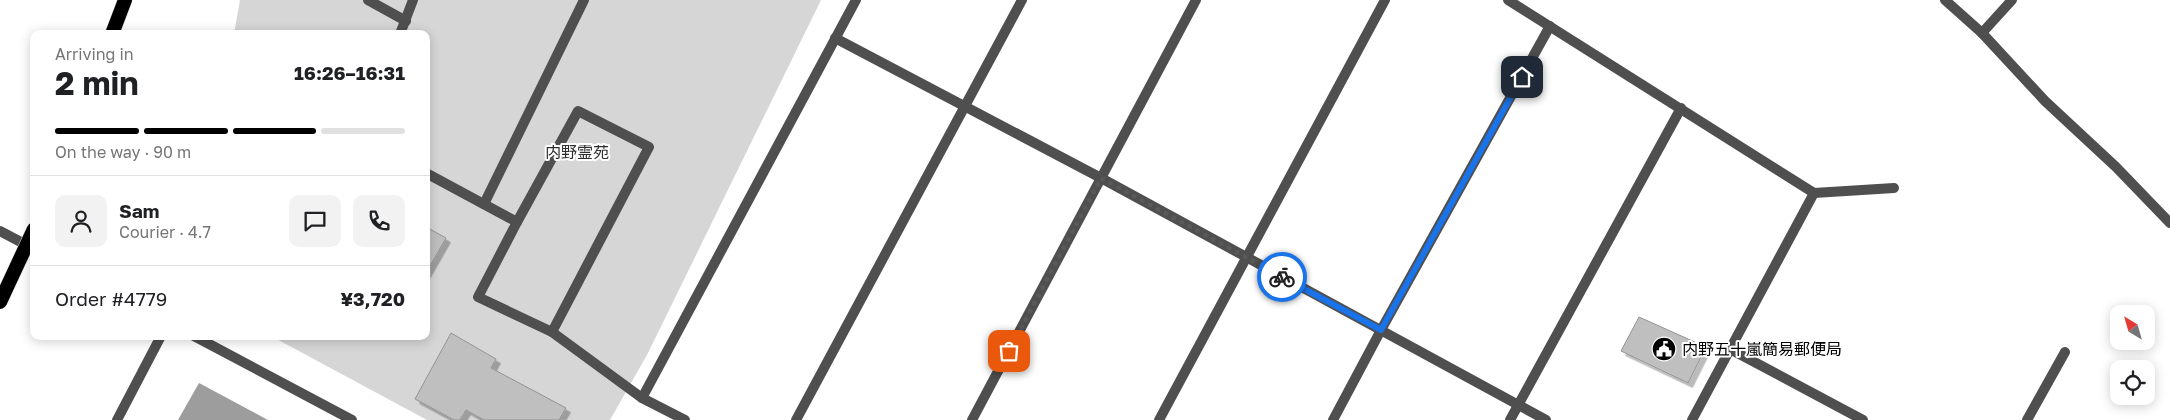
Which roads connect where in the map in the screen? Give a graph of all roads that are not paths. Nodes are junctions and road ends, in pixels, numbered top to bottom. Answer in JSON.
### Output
{"nodes":[{"id":1,"x":125,"y":0,"type":"edge"},
{"id":2,"x":368,"y":0,"type":"edge"},
{"id":3,"x":414,"y":0,"type":"edge"},
{"id":4,"x":584,"y":0,"type":"edge"},
{"id":5,"x":856,"y":0,"type":"edge"},
{"id":6,"x":1022,"y":0,"type":"edge"},
{"id":7,"x":1196,"y":0,"type":"edge"},
{"id":8,"x":1385,"y":0,"type":"edge"},
{"id":9,"x":1508,"y":0,"type":"edge"},
{"id":10,"x":1945,"y":0,"type":"edge"},
{"id":11,"x":2012,"y":0,"type":"edge"},
{"id":12,"x":406,"y":21,"type":"junction"},
{"id":13,"x":1550,"y":26,"type":"junction"},
{"id":14,"x":114,"y":30,"type":"edge"},
{"id":15,"x":402,"y":30,"type":"edge"},
{"id":16,"x":1982,"y":33,"type":"junction"},
{"id":17,"x":836,"y":38,"type":"junction"},
{"id":18,"x":965,"y":106,"type":"junction"},
{"id":19,"x":1681,"y":108,"type":"junction"},
{"id":20,"x":430,"y":175,"type":"edge"},
{"id":21,"x":1101,"y":178,"type":"junction"},
{"id":22,"x":1894,"y":188,"type":"dead end"},
{"id":23,"x":1814,"y":193,"type":"junction"},
{"id":24,"x":484,"y":204,"type":"junction"},
{"id":25,"x":517,"y":222,"type":"junction"},
{"id":26,"x":2170,"y":223,"type":"edge"},
{"id":27,"x":0,"y":231,"type":"edge"},
{"id":28,"x":30,"y":238,"type":"edge"},
{"id":29,"x":30,"y":247,"type":"edge"},
{"id":30,"x":1246,"y":258,"type":"junction"},
{"id":31,"x":0,"y":302,"type":"edge"},
{"id":32,"x":1381,"y":330,"type":"junction"},
{"id":33,"x":552,"y":332,"type":"junction"},
{"id":34,"x":159,"y":340,"type":"edge"},
{"id":35,"x":202,"y":340,"type":"edge"},
{"id":36,"x":1730,"y":349,"type":"junction"},
{"id":37,"x":2065,"y":352,"type":"dead end"},
{"id":38,"x":642,"y":398,"type":"junction"},
{"id":39,"x":1518,"y":405,"type":"junction"},
{"id":40,"x":117,"y":420,"type":"edge"},
{"id":41,"x":352,"y":420,"type":"edge"},
{"id":42,"x":685,"y":420,"type":"edge"},
{"id":43,"x":796,"y":420,"type":"edge"},
{"id":44,"x":972,"y":420,"type":"edge"},
{"id":45,"x":1159,"y":420,"type":"edge"},
{"id":46,"x":1334,"y":420,"type":"edge"},
{"id":47,"x":1510,"y":420,"type":"edge"},
{"id":48,"x":1546,"y":420,"type":"edge"},
{"id":49,"x":1692,"y":420,"type":"edge"},
{"id":50,"x":1863,"y":420,"type":"edge"},
{"id":51,"x":2027,"y":420,"type":"edge"}],
"edges":[{"from":1,"to":14,"type":"highway"},
{"from":2,"to":12,"type":"street"},
{"from":3,"to":12,"type":"street"},
{"from":4,"to":24,"type":"street"},
{"from":5,"to":17,"type":"street"},
{"from":6,"to":18,"type":"street"},
{"from":7,"to":21,"type":"street"},
{"from":8,"to":30,"type":"street"},
{"from":9,"to":13,"type":"street"},
{"from":10,"to":16,"type":"street"},
{"from":11,"to":16,"type":"street"},
{"from":12,"to":15,"type":"street"},
{"from":13,"to":19,"type":"street"},
{"from":13,"to":32,"type":"street"},
{"from":16,"to":26,"type":"street"},
{"from":17,"to":18,"type":"street"},
{"from":17,"to":38,"type":"street"},
{"from":18,"to":21,"type":"street"},
{"from":18,"to":43,"type":"street"},
{"from":19,"to":23,"type":"street"},
{"from":19,"to":39,"type":"street"},
{"from":20,"to":24,"type":"street"},
{"from":21,"to":30,"type":"street"},
{"from":21,"to":44,"type":"street"},
{"from":22,"to":23,"type":"street"},
{"from":23,"to":36,"type":"street"},
{"from":24,"to":25,"type":"street"},
{"from":25,"to":33,"type":"street"},
{"from":25,"to":33,"type":"street"},
{"from":27,"to":29,"type":"street"},
{"from":28,"to":31,"type":"highway","bridge":true},
{"from":30,"to":32,"type":"street"},
{"from":30,"to":45,"type":"street"},
{"from":32,"to":39,"type":"street"},
{"from":32,"to":46,"type":"street"},
{"from":33,"to":38,"type":"street"},
{"from":34,"to":40,"type":"street"},
{"from":35,"to":41,"type":"street"},
{"from":36,"to":49,"type":"street"},
{"from":36,"to":50,"type":"street"},
{"from":37,"to":51,"type":"street"},
{"from":38,"to":42,"type":"street"},
{"from":39,"to":47,"type":"street"},
{"from":39,"to":48,"type":"street"}]}
